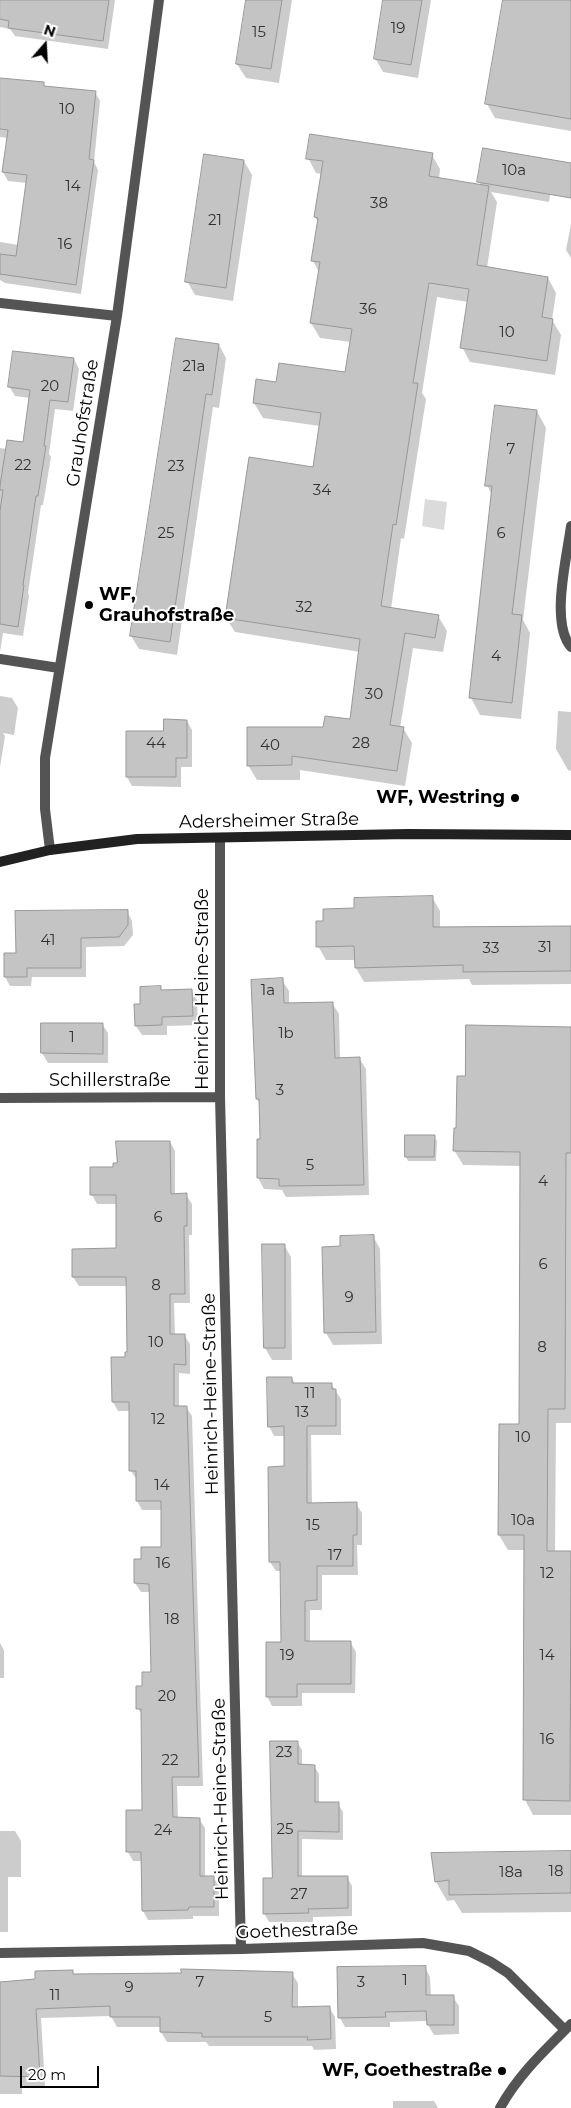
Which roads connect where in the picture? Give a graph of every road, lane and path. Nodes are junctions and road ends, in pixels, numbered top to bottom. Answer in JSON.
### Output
{"nodes":[{"id":1,"x":159,"y":0,"type":"edge"},
{"id":2,"x":0,"y":303,"type":"edge"},
{"id":3,"x":117,"y":316,"type":"junction"},
{"id":4,"x":571,"y":526,"type":"edge"},
{"id":5,"x":571,"y":647,"type":"edge"},
{"id":6,"x":0,"y":658,"type":"edge"},
{"id":7,"x":59,"y":668,"type":"junction"},
{"id":8,"x":571,"y":835,"type":"edge"},
{"id":9,"x":220,"y":839,"type":"junction"},
{"id":10,"x":50,"y":850,"type":"junction"},
{"id":11,"x":0,"y":862,"type":"edge"},
{"id":12,"x":220,"y":1097,"type":"junction"},
{"id":13,"x":0,"y":1098,"type":"edge"},
{"id":14,"x":241,"y":1949,"type":"junction"},
{"id":15,"x":0,"y":1953,"type":"edge"},
{"id":16,"x":568,"y":2027,"type":"edge"},
{"id":17,"x":500,"y":2108,"type":"edge"}],
"edges":[{"from":1,"to":3,"type":"street","name":"Grauhofstraße"},
{"from":2,"to":3,"type":"street"},
{"from":3,"to":7,"type":"street","name":"Grauhofstraße"},
{"from":4,"to":5,"type":"street"},
{"from":6,"to":7,"type":"street"},
{"from":7,"to":10,"type":"street","name":"Grauhofstraße"},
{"from":8,"to":9,"type":"main road","name":"Adersheimer Straße"},
{"from":9,"to":10,"type":"main road","name":"Adersheimer Straße"},
{"from":9,"to":12,"type":"street","name":"Heinrich-Heine-Straße"},
{"from":10,"to":11,"type":"main road","name":"Adersheimer Straße"},
{"from":12,"to":13,"type":"street","name":"Schillerstraße"},
{"from":12,"to":14,"type":"street","name":"Heinrich-Heine-Straße"},
{"from":14,"to":15,"type":"street","name":"Goethestraße"},
{"from":14,"to":16,"type":"street","name":"Goethestraße"},
{"from":16,"to":17,"type":"street"}]}
